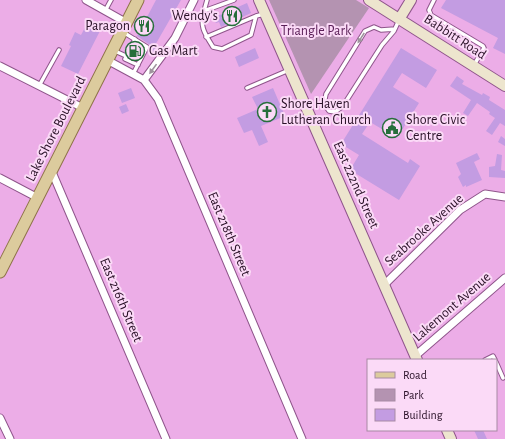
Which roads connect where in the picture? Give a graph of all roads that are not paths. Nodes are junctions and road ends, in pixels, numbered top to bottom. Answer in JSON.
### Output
{"nodes":[{"id":1,"x":111,"y":0,"type":"edge"},
{"id":2,"x":138,"y":0,"type":"edge"},
{"id":3,"x":194,"y":0,"type":"edge"},
{"id":4,"x":207,"y":0,"type":"edge"},
{"id":5,"x":234,"y":0,"type":"edge"},
{"id":6,"x":260,"y":0,"type":"edge"},
{"id":7,"x":411,"y":0,"type":"edge"},
{"id":8,"x":434,"y":0,"type":"edge"},
{"id":9,"x":88,"y":1,"type":"edge"},
{"id":10,"x":371,"y":1,"type":"edge"},
{"id":11,"x":105,"y":11,"type":"junction"},
{"id":12,"x":204,"y":11,"type":"junction"},
{"id":13,"x":260,"y":15,"type":"junction"},
{"id":14,"x":400,"y":18,"type":"junction"},
{"id":15,"x":124,"y":27,"type":"junction"},
{"id":16,"x":395,"y":29,"type":"junction"},
{"id":17,"x":206,"y":37,"type":"junction"},
{"id":18,"x":135,"y":39,"type":"junction"},
{"id":19,"x":59,"y":50,"type":"dead end"},
{"id":20,"x":113,"y":50,"type":"junction"},
{"id":21,"x":126,"y":56,"type":"junction"},
{"id":22,"x":107,"y":60,"type":"junction"},
{"id":23,"x":138,"y":65,"type":"junction"},
{"id":24,"x":0,"y":66,"type":"edge"},
{"id":25,"x":474,"y":66,"type":"junction"},
{"id":26,"x":290,"y":70,"type":"junction"},
{"id":27,"x":133,"y":74,"type":"junction"},
{"id":28,"x":144,"y":80,"type":"junction"},
{"id":29,"x":504,"y":82,"type":"edge"},
{"id":30,"x":39,"y":86,"type":"junction"},
{"id":31,"x":247,"y":88,"type":"dead end"},
{"id":32,"x":83,"y":108,"type":"junction"},
{"id":33,"x":52,"y":172,"type":"junction"},
{"id":34,"x":0,"y":178,"type":"edge"},
{"id":35,"x":38,"y":198,"type":"junction"},
{"id":36,"x":505,"y":198,"type":"edge"},
{"id":37,"x":0,"y":272,"type":"edge"},
{"id":38,"x":505,"y":278,"type":"edge"},
{"id":39,"x":384,"y":285,"type":"junction"},
{"id":40,"x":416,"y":358,"type":"edge"},
{"id":41,"x":497,"y":365,"type":"edge"},
{"id":42,"x":503,"y":378,"type":"dead end"},
{"id":43,"x":0,"y":418,"type":"edge"},
{"id":44,"x":10,"y":439,"type":"edge"},
{"id":45,"x":166,"y":439,"type":"edge"},
{"id":46,"x":302,"y":439,"type":"edge"}],
"edges":[{"from":1,"to":11,"type":"lane"},
{"from":2,"to":15,"type":"main road","name":"Lake Shore Boulevard"},
{"from":3,"to":28,"type":"street","one_way":true},
{"from":4,"to":12,"type":"lane"},
{"from":5,"to":12,"type":"lane"},
{"from":6,"to":13,"type":"street","name":"East 222nd Street"},
{"from":7,"to":14,"type":"street"},
{"from":8,"to":25,"type":"lane"},
{"from":9,"to":11,"type":"street"},
{"from":10,"to":14,"type":"street","name":"Babbitt Road"},
{"from":11,"to":15,"type":"street"},
{"from":12,"to":17,"type":"lane"},
{"from":13,"to":17,"type":"lane"},
{"from":13,"to":17,"type":"lane"},
{"from":13,"to":26,"type":"street","name":"East 222nd Street"},
{"from":14,"to":16,"type":"lane"},
{"from":14,"to":25,"type":"street","name":"Babbitt Road"},
{"from":15,"to":18,"type":"lane"},
{"from":15,"to":20,"type":"main road","name":"Lake Shore Boulevard"},
{"from":16,"to":16,"type":"lane","one_way":true},
{"from":18,"to":21,"type":"lane"},
{"from":18,"to":23,"type":"lane"},
{"from":19,"to":30,"type":"lane"},
{"from":20,"to":21,"type":"lane"},
{"from":20,"to":22,"type":"main road","name":"Lake Shore Boulevard"},
{"from":21,"to":23,"type":"lane"},
{"from":22,"to":27,"type":"street","name":"East 218th Street"},
{"from":22,"to":32,"type":"main road","name":"Lake Shore Boulevard"},
{"from":23,"to":27,"type":"lane"},
{"from":24,"to":30,"type":"street"},
{"from":25,"to":29,"type":"street","name":"Babbitt Road"},
{"from":26,"to":31,"type":"lane"},
{"from":26,"to":39,"type":"street","name":"East 222nd Street"},
{"from":27,"to":28,"type":"street","name":"East 218th Street"},
{"from":28,"to":46,"type":"street","name":"East 218th Street"},
{"from":30,"to":32,"type":"street"},
{"from":32,"to":33,"type":"main road","name":"Lake Shore Boulevard"},
{"from":33,"to":35,"type":"main road","name":"Lake Shore Boulevard"},
{"from":33,"to":45,"type":"street","name":"East 216th Street"},
{"from":34,"to":35,"type":"street"},
{"from":35,"to":37,"type":"main road","name":"Lake Shore Boulevard"},
{"from":36,"to":39,"type":"street","name":"Seabrooke Avenue"},
{"from":38,"to":40,"type":"street","name":"Lakemont Avenue"},
{"from":39,"to":40,"type":"street","name":"East 222nd Street"},
{"from":41,"to":42,"type":"lane"},
{"from":43,"to":44,"type":"street"}]}
